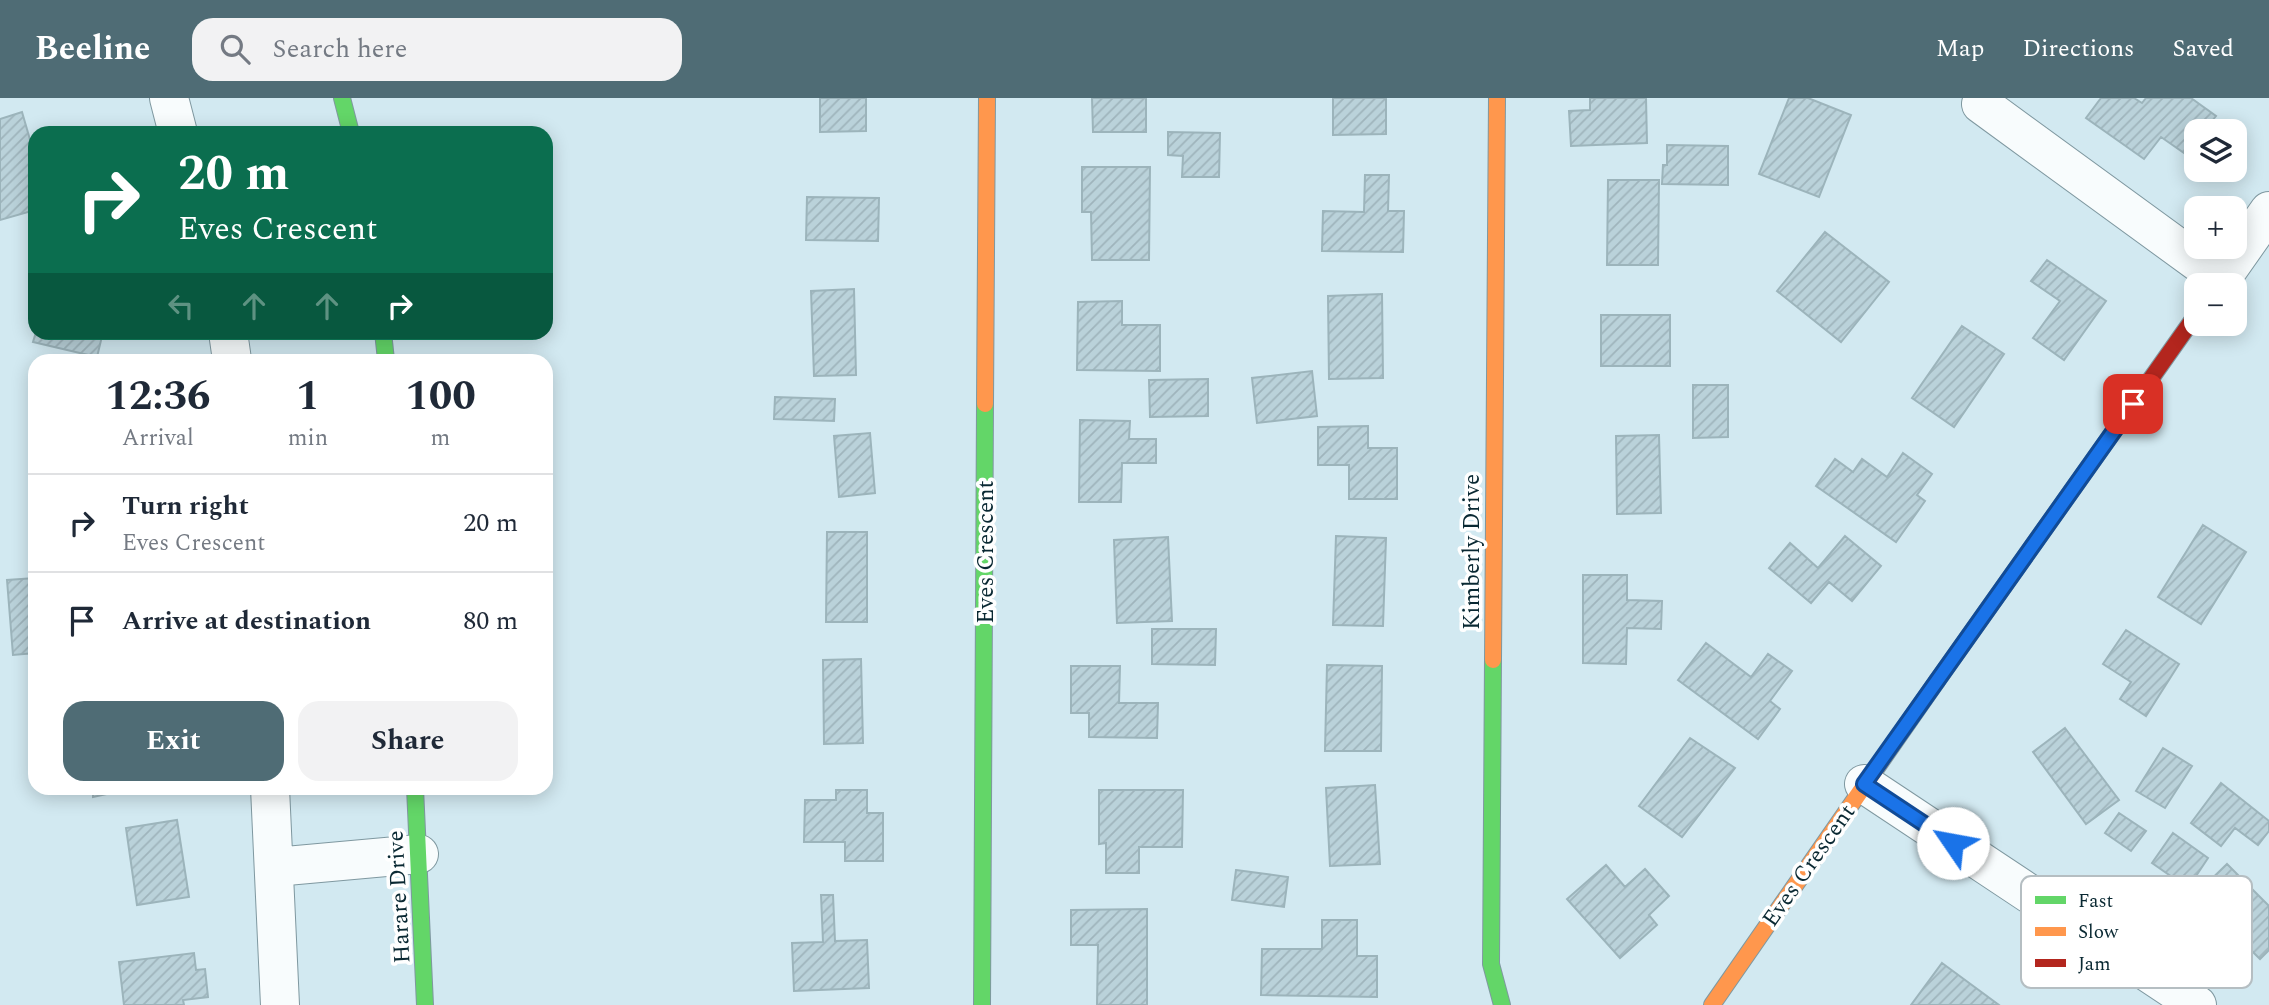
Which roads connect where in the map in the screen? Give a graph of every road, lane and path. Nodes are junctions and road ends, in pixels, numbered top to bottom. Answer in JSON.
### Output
{"nodes":[{"id":1,"x":169,"y":98,"type":"edge"},
{"id":2,"x":342,"y":98,"type":"edge"},
{"id":3,"x":987,"y":98,"type":"edge"},
{"id":4,"x":1497,"y":98,"type":"edge"},
{"id":5,"x":1981,"y":104,"type":"dead end"},
{"id":6,"x":176,"y":126,"type":"edge"},
{"id":7,"x":349,"y":126,"type":"edge"},
{"id":8,"x":2269,"y":211,"type":"edge"},
{"id":9,"x":2207,"y":273,"type":"edge"},
{"id":10,"x":2225,"y":273,"type":"edge"},
{"id":11,"x":2184,"y":332,"type":"edge"},
{"id":12,"x":1864,"y":784,"type":"junction"},
{"id":13,"x":270,"y":795,"type":"edge"},
{"id":14,"x":415,"y":795,"type":"edge"},
{"id":15,"x":419,"y":854,"type":"junction"},
{"id":16,"x":275,"y":866,"type":"junction"},
{"id":17,"x":2021,"y":888,"type":"edge"},
{"id":18,"x":2171,"y":988,"type":"edge"},
{"id":19,"x":280,"y":1005,"type":"edge"},
{"id":20,"x":425,"y":1005,"type":"edge"},
{"id":21,"x":982,"y":1005,"type":"edge"},
{"id":22,"x":1502,"y":1005,"type":"edge"},
{"id":23,"x":1712,"y":1005,"type":"edge"},
{"id":24,"x":2197,"y":1005,"type":"edge"}],
"edges":[{"from":1,"to":6,"type":"street"},
{"from":2,"to":7,"type":"street"},
{"from":3,"to":21,"type":"street","name":"Eves Crescent"},
{"from":4,"to":22,"type":"street","name":"Kimberly Drive"},
{"from":5,"to":9,"type":"street"},
{"from":8,"to":10,"type":"street"},
{"from":11,"to":12,"type":"street","name":"Eves Crescent"},
{"from":12,"to":17,"type":"street"},
{"from":12,"to":23,"type":"street","name":"Eves Crescent"},
{"from":13,"to":16,"type":"street"},
{"from":14,"to":15,"type":"street","name":"Harare Drive"},
{"from":15,"to":16,"type":"street"},
{"from":15,"to":20,"type":"street","name":"Harare Drive"},
{"from":16,"to":19,"type":"street"},
{"from":18,"to":24,"type":"street"}]}
